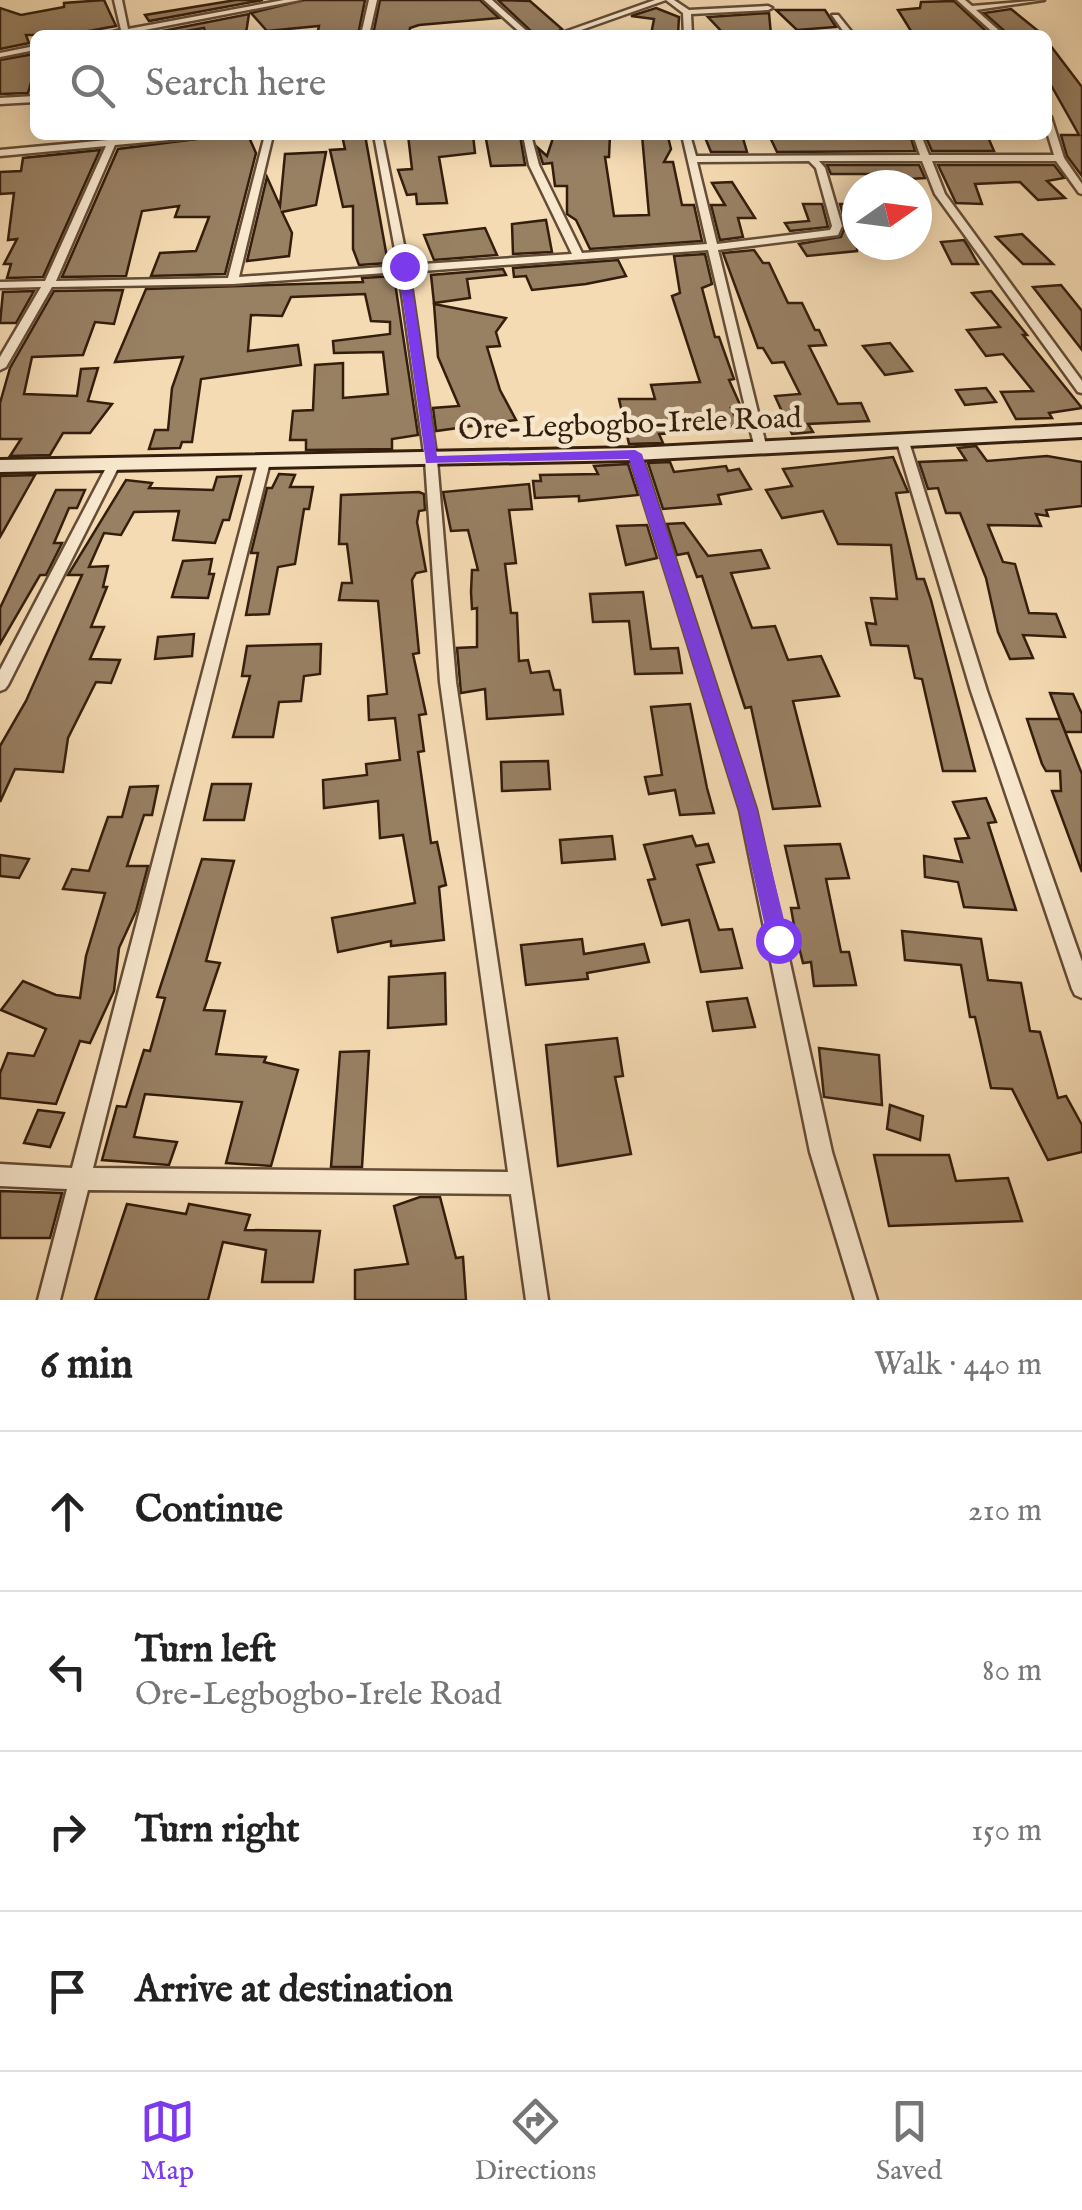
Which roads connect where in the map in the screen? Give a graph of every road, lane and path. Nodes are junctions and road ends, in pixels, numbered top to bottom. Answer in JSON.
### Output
{"nodes":[{"id":1,"x":118,"y":0,"type":"edge"},
{"id":2,"x":296,"y":0,"type":"edge"},
{"id":3,"x":373,"y":0,"type":"edge"},
{"id":4,"x":488,"y":0,"type":"edge"},
{"id":5,"x":666,"y":0,"type":"edge"},
{"id":6,"x":961,"y":0,"type":"edge"},
{"id":7,"x":1040,"y":0,"type":"edge"},
{"id":8,"x":226,"y":1,"type":"edge"},
{"id":9,"x":768,"y":8,"type":"dead end"},
{"id":10,"x":972,"y":8,"type":"junction"},
{"id":11,"x":240,"y":12,"type":"junction"},
{"id":12,"x":687,"y":12,"type":"junction"},
{"id":13,"x":835,"y":17,"type":"dead end"},
{"id":14,"x":126,"y":30,"type":"edge"},
{"id":15,"x":143,"y":30,"type":"edge"},
{"id":16,"x":366,"y":30,"type":"edge"},
{"id":17,"x":521,"y":30,"type":"edge"},
{"id":18,"x":575,"y":30,"type":"edge"},
{"id":19,"x":688,"y":30,"type":"edge"},
{"id":20,"x":846,"y":30,"type":"edge"},
{"id":21,"x":995,"y":30,"type":"edge"},
{"id":22,"x":30,"y":49,"type":"edge"},
{"id":23,"x":0,"y":55,"type":"edge"},
{"id":24,"x":30,"y":99,"type":"edge"},
{"id":25,"x":0,"y":101,"type":"edge"},
{"id":26,"x":1052,"y":129,"type":"edge"},
{"id":27,"x":107,"y":140,"type":"edge"},
{"id":28,"x":115,"y":140,"type":"edge"},
{"id":29,"x":268,"y":140,"type":"edge"},
{"id":30,"x":379,"y":140,"type":"edge"},
{"id":31,"x":529,"y":140,"type":"edge"},
{"id":32,"x":687,"y":140,"type":"edge"},
{"id":33,"x":919,"y":140,"type":"edge"},
{"id":34,"x":0,"y":153,"type":"edge"},
{"id":35,"x":924,"y":156,"type":"junction"},
{"id":36,"x":812,"y":158,"type":"junction"},
{"id":37,"x":1064,"y":158,"type":"junction"},
{"id":38,"x":692,"y":159,"type":"junction"},
{"id":39,"x":1082,"y":191,"type":"edge"},
{"id":40,"x":714,"y":247,"type":"junction"},
{"id":41,"x":578,"y":256,"type":"junction"},
{"id":42,"x":404,"y":266,"type":"junction"},
{"id":43,"x":234,"y":281,"type":"junction"},
{"id":44,"x":50,"y":282,"type":"junction"},
{"id":45,"x":0,"y":285,"type":"edge"},
{"id":46,"x":0,"y":368,"type":"edge"},
{"id":47,"x":1082,"y":390,"type":"edge"},
{"id":48,"x":1082,"y":431,"type":"edge"},
{"id":49,"x":903,"y":442,"type":"junction"},
{"id":50,"x":762,"y":449,"type":"junction"},
{"id":51,"x":635,"y":454,"type":"junction"},
{"id":52,"x":431,"y":460,"type":"junction"},
{"id":53,"x":264,"y":462,"type":"junction"},
{"id":54,"x":0,"y":466,"type":"edge"},
{"id":55,"x":112,"y":466,"type":"junction"},
{"id":56,"x":0,"y":685,"type":"edge"},
{"id":57,"x":1082,"y":989,"type":"edge"},
{"id":58,"x":0,"y":1175,"type":"edge"},
{"id":59,"x":79,"y":1180,"type":"junction"},
{"id":60,"x":519,"y":1183,"type":"junction"},
{"id":61,"x":49,"y":1300,"type":"edge"},
{"id":62,"x":537,"y":1300,"type":"edge"},
{"id":63,"x":866,"y":1300,"type":"edge"}],
"edges":[{"from":1,"to":14,"type":"street"},
{"from":2,"to":11,"type":"street"},
{"from":3,"to":16,"type":"street"},
{"from":4,"to":17,"type":"street"},
{"from":5,"to":12,"type":"street"},
{"from":5,"to":18,"type":"street"},
{"from":6,"to":10,"type":"street"},
{"from":7,"to":10,"type":"street"},
{"from":8,"to":11,"type":"street"},
{"from":9,"to":12,"type":"street"},
{"from":10,"to":21,"type":"street"},
{"from":11,"to":15,"type":"street"},
{"from":12,"to":19,"type":"street"},
{"from":13,"to":20,"type":"street"},
{"from":22,"to":23,"type":"street"},
{"from":24,"to":25,"type":"street"},
{"from":26,"to":37,"type":"street"},
{"from":27,"to":34,"type":"street"},
{"from":28,"to":44,"type":"street"},
{"from":29,"to":43,"type":"street"},
{"from":30,"to":42,"type":"street"},
{"from":31,"to":41,"type":"street"},
{"from":32,"to":38,"type":"street"},
{"from":33,"to":35,"type":"street"},
{"from":35,"to":36,"type":"street"},
{"from":35,"to":37,"type":"street"},
{"from":35,"to":47,"type":"street"},
{"from":36,"to":38,"type":"street"},
{"from":36,"to":40,"type":"street"},
{"from":37,"to":39,"type":"street"},
{"from":38,"to":40,"type":"street"},
{"from":40,"to":41,"type":"street"},
{"from":40,"to":50,"type":"street"},
{"from":41,"to":42,"type":"street"},
{"from":42,"to":43,"type":"street"},
{"from":42,"to":52,"type":"street"},
{"from":43,"to":44,"type":"street"},
{"from":44,"to":45,"type":"street"},
{"from":44,"to":46,"type":"street"},
{"from":48,"to":49,"type":"main road","name":"Ore-Legbogbo-Irele Road"},
{"from":49,"to":50,"type":"main road","name":"Ore-Legbogbo-Irele Road"},
{"from":49,"to":57,"type":"street"},
{"from":50,"to":51,"type":"main road","name":"Ore-Legbogbo-Irele Road"},
{"from":51,"to":52,"type":"main road","name":"Ore-Legbogbo-Irele Road"},
{"from":51,"to":63,"type":"street"},
{"from":52,"to":53,"type":"main road","name":"Ore-Legbogbo-Irele Road"},
{"from":52,"to":60,"type":"street"},
{"from":53,"to":55,"type":"main road","name":"Ore-Legbogbo-Irele Road"},
{"from":53,"to":59,"type":"street"},
{"from":54,"to":55,"type":"main road","name":"Ore-Legbogbo-Irele Road"},
{"from":55,"to":56,"type":"street"},
{"from":58,"to":59,"type":"street"},
{"from":59,"to":60,"type":"street"},
{"from":59,"to":61,"type":"street"},
{"from":60,"to":62,"type":"street"}]}
